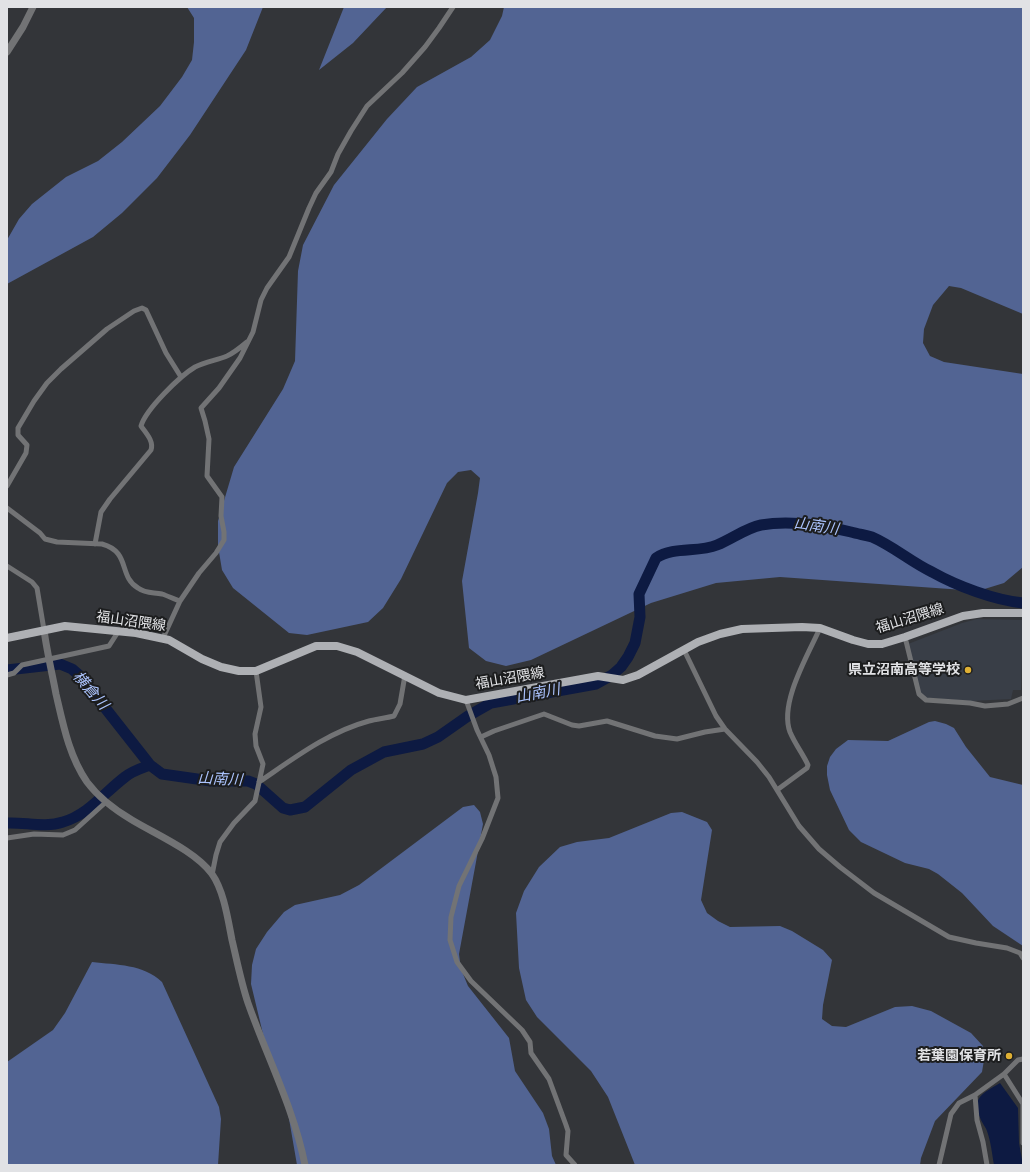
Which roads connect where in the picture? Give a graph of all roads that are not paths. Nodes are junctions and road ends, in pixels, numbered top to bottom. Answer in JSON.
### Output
{"nodes":[{"id":1,"x":33,"y":7,"type":"edge"},
{"id":2,"x":453,"y":7,"type":"edge"},
{"id":3,"x":7,"y":52,"type":"edge"},
{"id":4,"x":249,"y":341,"type":"junction"},
{"id":5,"x":181,"y":377,"type":"junction"},
{"id":6,"x":7,"y":486,"type":"edge"},
{"id":7,"x":7,"y":508,"type":"edge"},
{"id":8,"x":95,"y":544,"type":"junction"},
{"id":9,"x":7,"y":566,"type":"edge"},
{"id":10,"x":180,"y":601,"type":"junction"},
{"id":11,"x":1023,"y":613,"type":"edge"},
{"id":12,"x":820,"y":628,"type":"junction"},
{"id":13,"x":44,"y":630,"type":"junction"},
{"id":14,"x":118,"y":632,"type":"junction"},
{"id":15,"x":905,"y":637,"type":"junction"},
{"id":16,"x":7,"y":638,"type":"edge"},
{"id":17,"x":163,"y":638,"type":"junction"},
{"id":18,"x":684,"y":650,"type":"junction"},
{"id":19,"x":48,"y":659,"type":"junction"},
{"id":20,"x":256,"y":670,"type":"junction"},
{"id":21,"x":7,"y":675,"type":"edge"},
{"id":22,"x":405,"y":675,"type":"junction"},
{"id":23,"x":1023,"y":698,"type":"edge"},
{"id":24,"x":466,"y":700,"type":"junction"},
{"id":25,"x":725,"y":729,"type":"junction"},
{"id":26,"x":481,"y":737,"type":"junction"},
{"id":27,"x":259,"y":782,"type":"junction"},
{"id":28,"x":777,"y":790,"type":"junction"},
{"id":29,"x":106,"y":802,"type":"junction"},
{"id":30,"x":7,"y":838,"type":"edge"},
{"id":31,"x":212,"y":875,"type":"junction"},
{"id":32,"x":1023,"y":958,"type":"edge"},
{"id":33,"x":1023,"y":1059,"type":"edge"},
{"id":34,"x":1004,"y":1074,"type":"junction"},
{"id":35,"x":975,"y":1095,"type":"junction"},
{"id":36,"x":1023,"y":1103,"type":"edge"},
{"id":37,"x":1023,"y":1143,"type":"edge"},
{"id":38,"x":305,"y":1165,"type":"edge"},
{"id":39,"x":575,"y":1165,"type":"edge"},
{"id":40,"x":939,"y":1165,"type":"edge"},
{"id":41,"x":987,"y":1165,"type":"edge"}],
"edges":[{"from":1,"to":3,"type":"street"},
{"from":2,"to":4,"type":"street"},
{"from":4,"to":5,"type":"street"},
{"from":4,"to":10,"type":"street"},
{"from":5,"to":6,"type":"street"},
{"from":5,"to":8,"type":"street"},
{"from":7,"to":8,"type":"street"},
{"from":8,"to":10,"type":"street"},
{"from":9,"to":13,"type":"street"},
{"from":10,"to":17,"type":"street"},
{"from":11,"to":15,"type":"main road","name":"福山沼隈線"},
{"from":12,"to":15,"type":"main road","name":"福山沼隈線"},
{"from":12,"to":18,"type":"main road","name":"福山沼隈線"},
{"from":12,"to":28,"type":"street"},
{"from":13,"to":14,"type":"main road","name":"福山沼隈線"},
{"from":13,"to":16,"type":"main road","name":"福山沼隈線"},
{"from":13,"to":19,"type":"street"},
{"from":14,"to":17,"type":"main road","name":"福山沼隈線"},
{"from":14,"to":19,"type":"street"},
{"from":15,"to":23,"type":"street"},
{"from":17,"to":20,"type":"main road","name":"福山沼隈線"},
{"from":18,"to":24,"type":"main road","name":"福山沼隈線"},
{"from":18,"to":25,"type":"street"},
{"from":19,"to":21,"type":"street"},
{"from":19,"to":29,"type":"street"},
{"from":20,"to":22,"type":"main road","name":"福山沼隈線"},
{"from":20,"to":27,"type":"street"},
{"from":22,"to":24,"type":"main road","name":"福山沼隈線"},
{"from":22,"to":27,"type":"street"},
{"from":24,"to":26,"type":"street"},
{"from":25,"to":26,"type":"street"},
{"from":25,"to":28,"type":"street"},
{"from":26,"to":39,"type":"street"},
{"from":27,"to":31,"type":"street"},
{"from":28,"to":32,"type":"street"},
{"from":29,"to":30,"type":"street"},
{"from":29,"to":31,"type":"street"},
{"from":31,"to":38,"type":"street"},
{"from":33,"to":34,"type":"street"},
{"from":34,"to":35,"type":"street"},
{"from":34,"to":36,"type":"street"},
{"from":35,"to":40,"type":"street"},
{"from":35,"to":41,"type":"street"},
{"from":36,"to":37,"type":"street"}]}
